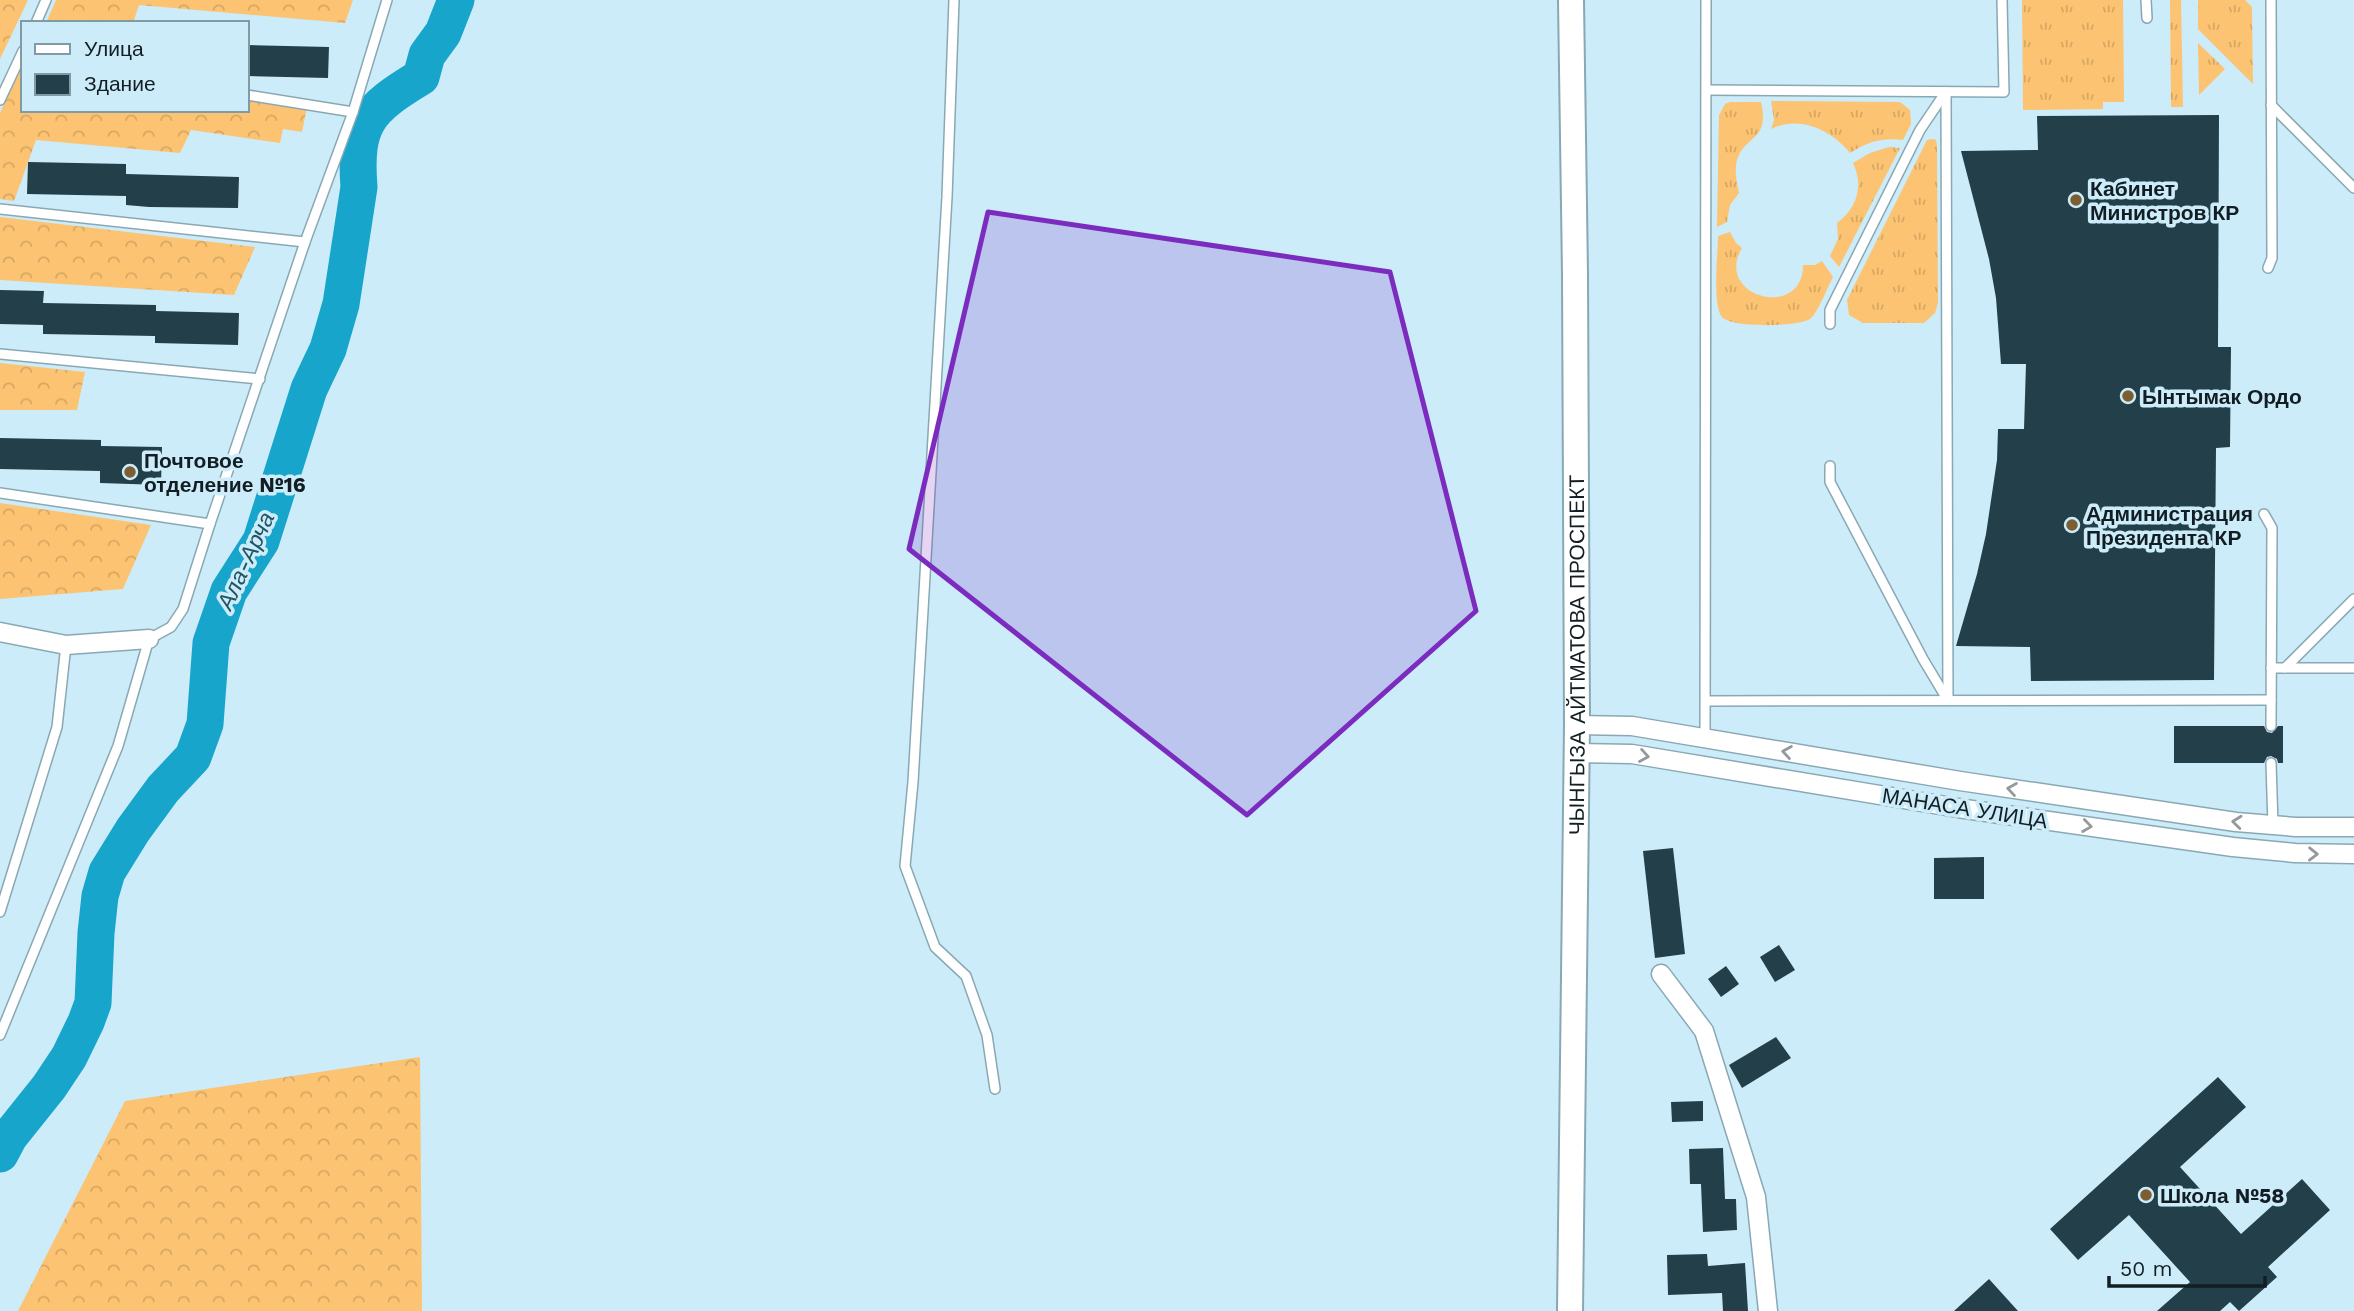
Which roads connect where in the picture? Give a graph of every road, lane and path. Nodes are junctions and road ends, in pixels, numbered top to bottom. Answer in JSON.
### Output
{"nodes":[{"id":1,"x":46,"y":0,"type":"edge"},
{"id":2,"x":387,"y":0,"type":"edge"},
{"id":3,"x":954,"y":0,"type":"edge"},
{"id":4,"x":1571,"y":0,"type":"edge"},
{"id":5,"x":1706,"y":0,"type":"edge"},
{"id":6,"x":2002,"y":0,"type":"edge"},
{"id":7,"x":2146,"y":0,"type":"edge"},
{"id":8,"x":2271,"y":0,"type":"edge"},
{"id":9,"x":2147,"y":18,"type":"dead end"},
{"id":10,"x":37,"y":21,"type":"edge"},
{"id":11,"x":21,"y":57,"type":"edge"},
{"id":12,"x":1707,"y":90,"type":"junction"},
{"id":13,"x":1946,"y":92,"type":"junction"},
{"id":14,"x":248,"y":96,"type":"edge"},
{"id":15,"x":0,"y":100,"type":"edge"},
{"id":16,"x":2271,"y":105,"type":"junction"},
{"id":17,"x":353,"y":112,"type":"junction"},
{"id":18,"x":2354,"y":188,"type":"edge"},
{"id":19,"x":0,"y":209,"type":"edge"},
{"id":20,"x":305,"y":242,"type":"junction"},
{"id":21,"x":2269,"y":268,"type":"dead end"},
{"id":22,"x":1830,"y":324,"type":"dead end"},
{"id":23,"x":0,"y":354,"type":"edge"},
{"id":24,"x":260,"y":379,"type":"junction"},
{"id":25,"x":1830,"y":466,"type":"dead end"},
{"id":26,"x":0,"y":493,"type":"edge"},
{"id":27,"x":2264,"y":514,"type":"dead end"},
{"id":28,"x":210,"y":524,"type":"junction"},
{"id":29,"x":2354,"y":598,"type":"edge"},
{"id":30,"x":0,"y":632,"type":"edge"},
{"id":31,"x":149,"y":639,"type":"junction"},
{"id":32,"x":66,"y":645,"type":"junction"},
{"id":33,"x":2271,"y":668,"type":"junction"},
{"id":34,"x":2285,"y":668,"type":"junction"},
{"id":35,"x":2354,"y":668,"type":"edge"},
{"id":36,"x":2271,"y":699,"type":"junction"},
{"id":37,"x":1948,"y":700,"type":"junction"},
{"id":38,"x":1706,"y":701,"type":"junction"},
{"id":39,"x":1577,"y":725,"type":"junction"},
{"id":40,"x":2271,"y":726,"type":"dead end"},
{"id":41,"x":1706,"y":739,"type":"junction"},
{"id":42,"x":1576,"y":752,"type":"junction"},
{"id":43,"x":2271,"y":763,"type":"dead end"},
{"id":44,"x":2273,"y":825,"type":"junction"},
{"id":45,"x":2354,"y":827,"type":"edge"},
{"id":46,"x":2271,"y":851,"type":"junction"},
{"id":47,"x":2354,"y":854,"type":"edge"},
{"id":48,"x":0,"y":912,"type":"edge"},
{"id":49,"x":1661,"y":974,"type":"dead end"},
{"id":50,"x":0,"y":1035,"type":"edge"},
{"id":51,"x":995,"y":1089,"type":"dead end"},
{"id":52,"x":1570,"y":1311,"type":"edge"},
{"id":53,"x":1768,"y":1311,"type":"edge"}],
"edges":[{"from":1,"to":10,"type":"lane"},
{"from":2,"to":17,"type":"lane"},
{"from":3,"to":51,"type":"lane"},
{"from":4,"to":39,"type":"main road","name":"ЧЫНГЫЗА АЙТМАТОВА ПРОСПЕКТ"},
{"from":5,"to":12,"type":"lane"},
{"from":6,"to":13,"type":"lane"},
{"from":7,"to":9,"type":"lane"},
{"from":8,"to":16,"type":"lane"},
{"from":11,"to":15,"type":"lane"},
{"from":12,"to":13,"type":"lane"},
{"from":12,"to":38,"type":"lane"},
{"from":13,"to":22,"type":"lane"},
{"from":13,"to":37,"type":"lane"},
{"from":14,"to":17,"type":"lane"},
{"from":16,"to":18,"type":"lane"},
{"from":16,"to":21,"type":"lane"},
{"from":17,"to":20,"type":"lane"},
{"from":19,"to":20,"type":"lane"},
{"from":20,"to":24,"type":"lane"},
{"from":23,"to":24,"type":"lane"},
{"from":24,"to":28,"type":"lane"},
{"from":25,"to":37,"type":"lane"},
{"from":26,"to":28,"type":"lane"},
{"from":27,"to":33,"type":"lane"},
{"from":28,"to":31,"type":"lane"},
{"from":29,"to":34,"type":"lane"},
{"from":30,"to":32,"type":"street"},
{"from":31,"to":32,"type":"street"},
{"from":31,"to":50,"type":"lane"},
{"from":32,"to":48,"type":"lane"},
{"from":33,"to":34,"type":"lane"},
{"from":33,"to":36,"type":"lane"},
{"from":34,"to":35,"type":"lane"},
{"from":36,"to":37,"type":"lane"},
{"from":36,"to":40,"type":"lane"},
{"from":37,"to":38,"type":"lane"},
{"from":38,"to":41,"type":"lane"},
{"from":39,"to":41,"type":"street","name":"МАНАСА УЛИЦА"},
{"from":39,"to":42,"type":"main road","name":"ЧЫНГЫЗА АЙТМАТОВА ПРОСПЕКТ"},
{"from":44,"to":41,"type":"street","name":"МАНАСА УЛИЦА","one_way":true},
{"from":42,"to":46,"type":"street","name":"МАНАСА УЛИЦА","one_way":true},
{"from":42,"to":52,"type":"main road","name":"ЧЫНГЫЗА АЙТМАТОВА ПРОСПЕКТ"},
{"from":43,"to":44,"type":"lane"},
{"from":44,"to":45,"type":"street","name":"МАНАСА УЛИЦА"},
{"from":44,"to":46,"type":"street"},
{"from":46,"to":47,"type":"street","name":"МАНАСА УЛИЦА","one_way":true},
{"from":49,"to":53,"type":"street"}]}
